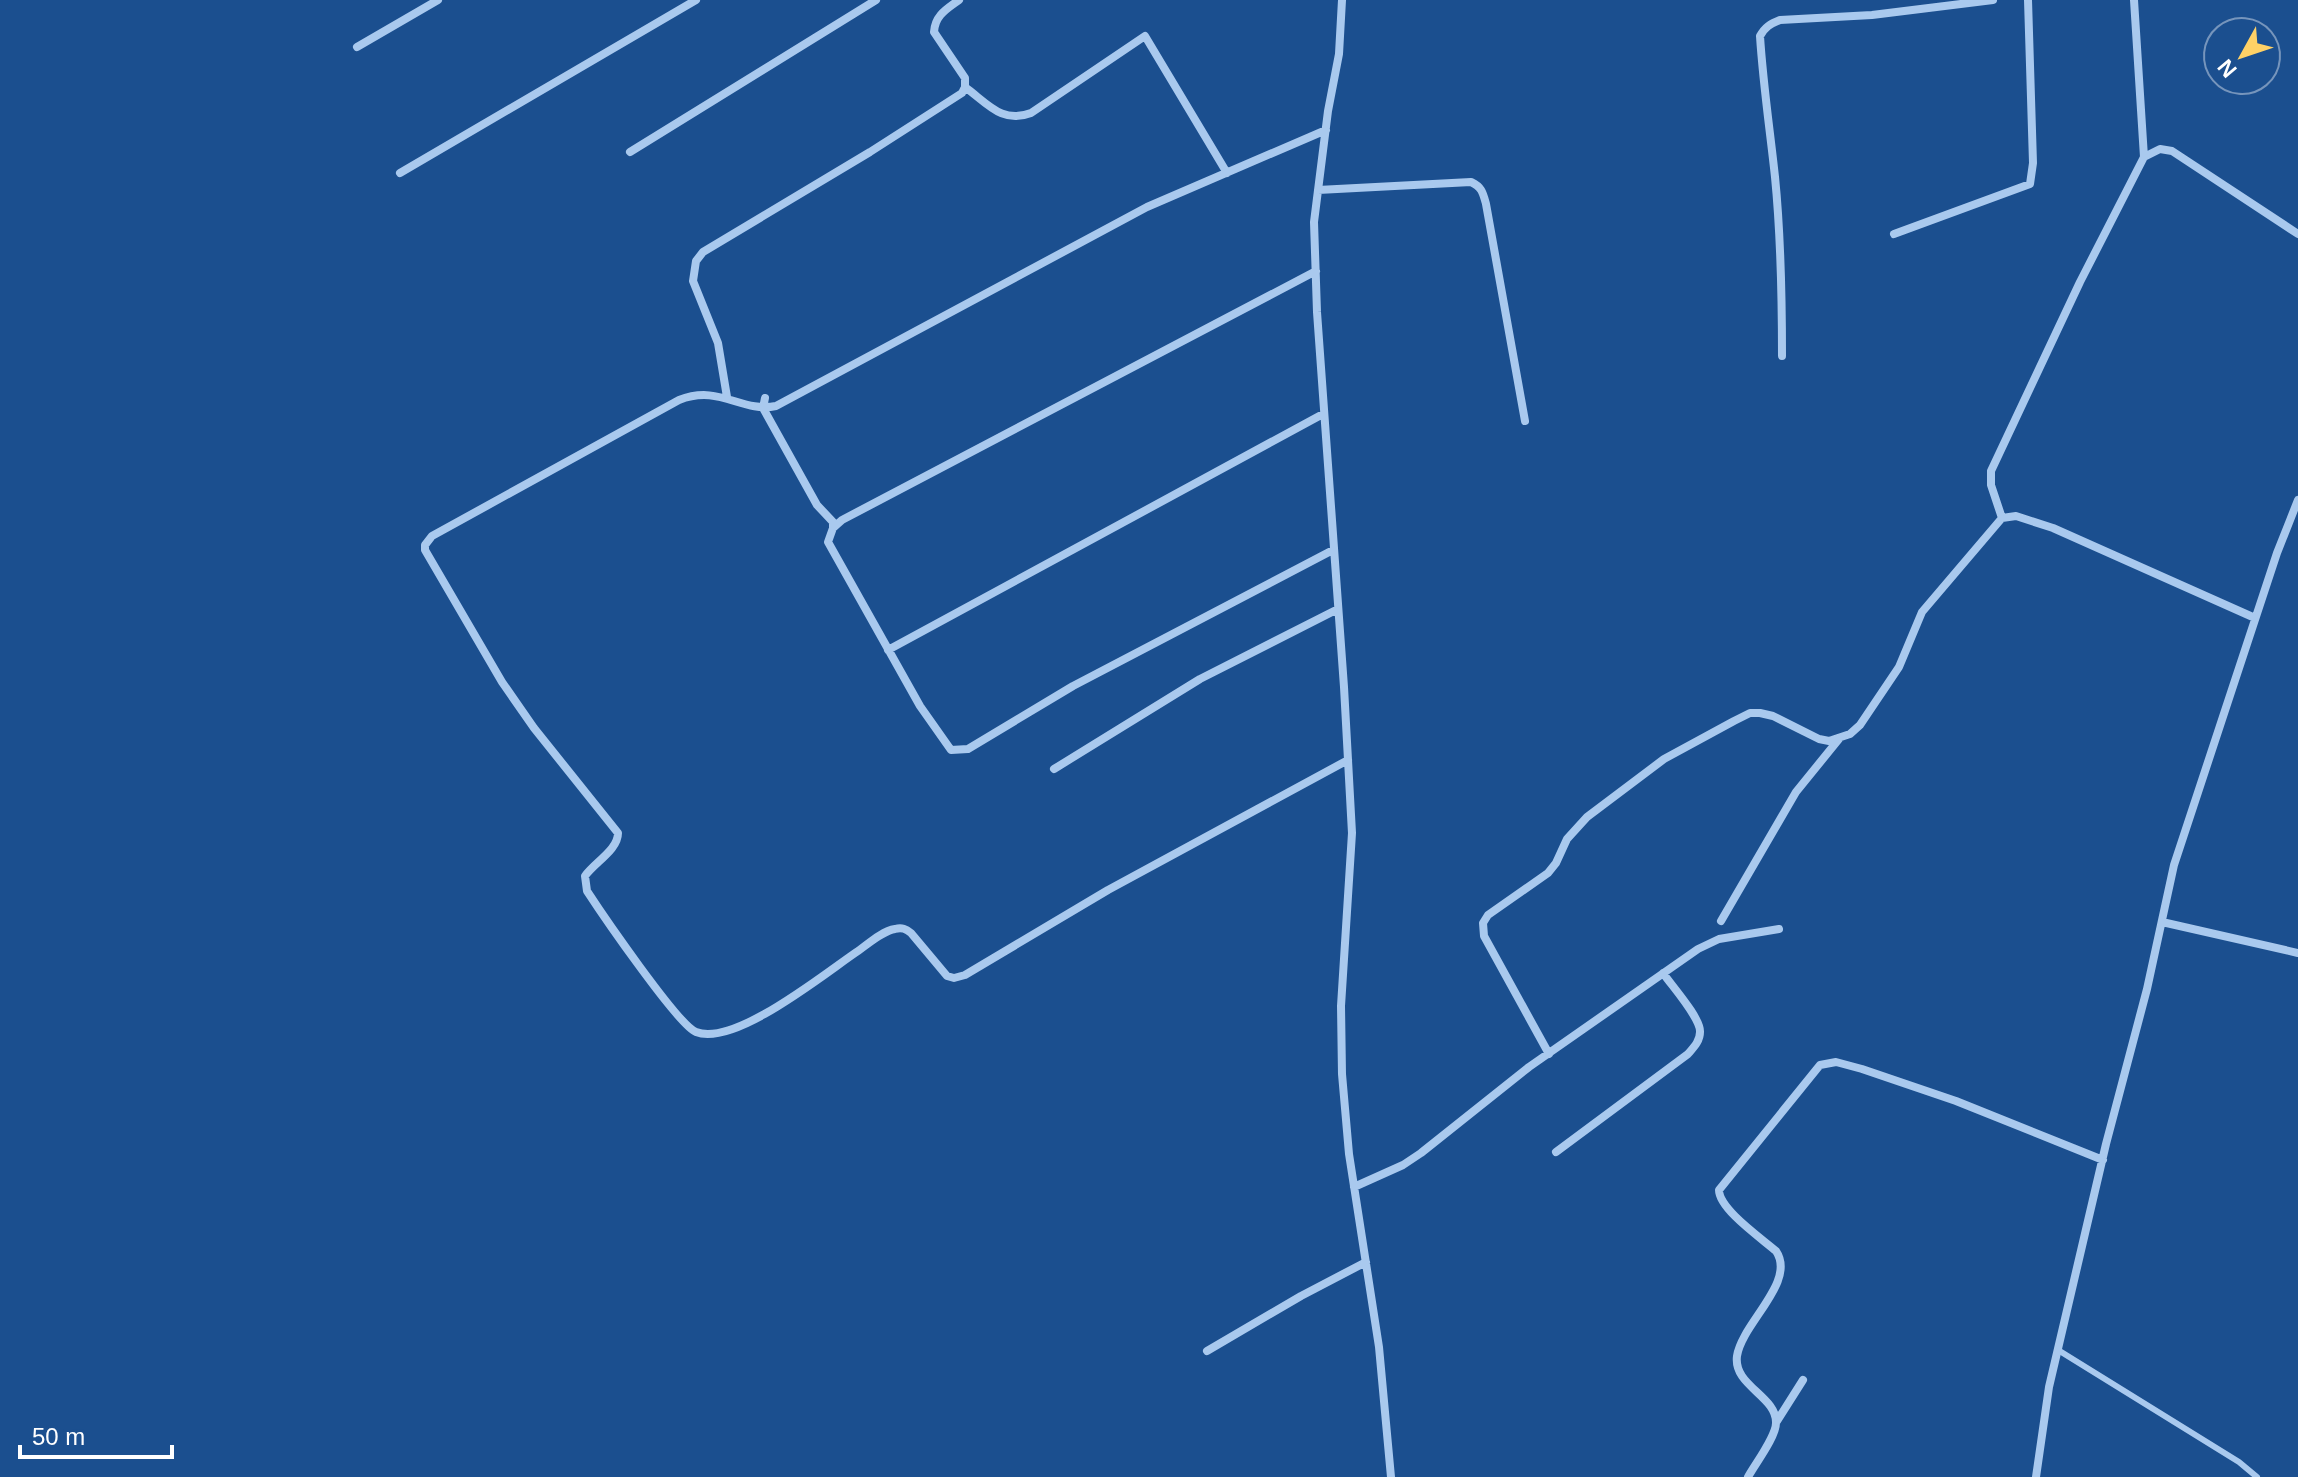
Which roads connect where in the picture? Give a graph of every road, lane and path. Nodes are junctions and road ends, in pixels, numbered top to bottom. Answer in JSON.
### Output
{"nodes":[{"id":1,"x":438,"y":0,"type":"edge"},
{"id":2,"x":696,"y":0,"type":"edge"},
{"id":3,"x":876,"y":0,"type":"edge"},
{"id":4,"x":959,"y":0,"type":"edge"},
{"id":5,"x":1342,"y":0,"type":"edge"},
{"id":6,"x":1993,"y":0,"type":"edge"},
{"id":7,"x":2028,"y":0,"type":"edge"},
{"id":8,"x":2134,"y":0,"type":"edge"},
{"id":9,"x":946,"y":4,"type":"edge"},
{"id":10,"x":357,"y":47,"type":"dead end"},
{"id":11,"x":965,"y":87,"type":"junction"},
{"id":12,"x":1326,"y":130,"type":"junction"},
{"id":13,"x":630,"y":152,"type":"dead end"},
{"id":14,"x":2144,"y":157,"type":"junction"},
{"id":15,"x":400,"y":173,"type":"dead end"},
{"id":16,"x":1227,"y":173,"type":"junction"},
{"id":17,"x":1318,"y":190,"type":"junction"},
{"id":18,"x":1894,"y":234,"type":"dead end"},
{"id":19,"x":2298,"y":234,"type":"edge"},
{"id":20,"x":1316,"y":271,"type":"junction"},
{"id":21,"x":1782,"y":356,"type":"dead end"},
{"id":22,"x":727,"y":397,"type":"junction"},
{"id":23,"x":764,"y":403,"type":"junction"},
{"id":24,"x":1323,"y":414,"type":"junction"},
{"id":25,"x":1525,"y":421,"type":"dead end"},
{"id":26,"x":2298,"y":500,"type":"edge"},
{"id":27,"x":2002,"y":518,"type":"junction"},
{"id":28,"x":833,"y":528,"type":"junction"},
{"id":29,"x":1333,"y":550,"type":"junction"},
{"id":30,"x":1338,"y":609,"type":"junction"},
{"id":31,"x":2255,"y":618,"type":"junction"},
{"id":32,"x":888,"y":650,"type":"junction"},
{"id":33,"x":1839,"y":739,"type":"junction"},
{"id":34,"x":1348,"y":760,"type":"junction"},
{"id":35,"x":1054,"y":769,"type":"dead end"},
{"id":36,"x":1721,"y":921,"type":"dead end"},
{"id":37,"x":2162,"y":922,"type":"junction"},
{"id":38,"x":1779,"y":929,"type":"dead end"},
{"id":39,"x":2298,"y":953,"type":"edge"},
{"id":40,"x":1663,"y":973,"type":"junction"},
{"id":41,"x":1549,"y":1054,"type":"junction"},
{"id":42,"x":1556,"y":1152,"type":"dead end"},
{"id":43,"x":2103,"y":1160,"type":"junction"},
{"id":44,"x":1354,"y":1187,"type":"junction"},
{"id":45,"x":1366,"y":1262,"type":"junction"},
{"id":46,"x":2058,"y":1350,"type":"junction"},
{"id":47,"x":1207,"y":1351,"type":"dead end"},
{"id":48,"x":1803,"y":1380,"type":"dead end"},
{"id":49,"x":1777,"y":1421,"type":"junction"},
{"id":50,"x":1391,"y":1477,"type":"edge"},
{"id":51,"x":1748,"y":1477,"type":"edge"},
{"id":52,"x":2036,"y":1477,"type":"edge"},
{"id":53,"x":2257,"y":1477,"type":"edge"}],
"edges":[{"from":1,"to":10,"type":"street"},
{"from":2,"to":15,"type":"street"},
{"from":3,"to":13,"type":"street"},
{"from":4,"to":9,"type":"street"},
{"from":5,"to":12,"type":"street"},
{"from":6,"to":21,"type":"street"},
{"from":7,"to":18,"type":"street"},
{"from":8,"to":14,"type":"street"},
{"from":9,"to":11,"type":"street"},
{"from":11,"to":16,"type":"street"},
{"from":11,"to":22,"type":"street"},
{"from":12,"to":16,"type":"street"},
{"from":12,"to":17,"type":"street"},
{"from":14,"to":19,"type":"street"},
{"from":14,"to":27,"type":"street"},
{"from":16,"to":23,"type":"street"},
{"from":17,"to":20,"type":"street"},
{"from":17,"to":25,"type":"street"},
{"from":20,"to":24,"type":"street"},
{"from":20,"to":28,"type":"street"},
{"from":22,"to":23,"type":"street"},
{"from":22,"to":34,"type":"street"},
{"from":23,"to":28,"type":"street"},
{"from":24,"to":29,"type":"street"},
{"from":24,"to":32,"type":"street"},
{"from":26,"to":31,"type":"street"},
{"from":27,"to":31,"type":"street"},
{"from":27,"to":33,"type":"street"},
{"from":28,"to":32,"type":"street"},
{"from":29,"to":30,"type":"street"},
{"from":29,"to":32,"type":"street"},
{"from":30,"to":34,"type":"street"},
{"from":30,"to":35,"type":"street"},
{"from":31,"to":37,"type":"street"},
{"from":33,"to":36,"type":"street"},
{"from":33,"to":41,"type":"street"},
{"from":34,"to":44,"type":"street"},
{"from":37,"to":39,"type":"street"},
{"from":37,"to":43,"type":"street"},
{"from":38,"to":40,"type":"street"},
{"from":40,"to":41,"type":"street"},
{"from":40,"to":42,"type":"street"},
{"from":41,"to":44,"type":"street"},
{"from":43,"to":46,"type":"street"},
{"from":43,"to":49,"type":"street"},
{"from":44,"to":45,"type":"street"},
{"from":45,"to":47,"type":"street"},
{"from":45,"to":50,"type":"street"},
{"from":46,"to":52,"type":"street"},
{"from":46,"to":53,"type":"lane"},
{"from":48,"to":49,"type":"street"},
{"from":49,"to":51,"type":"street"}]}
